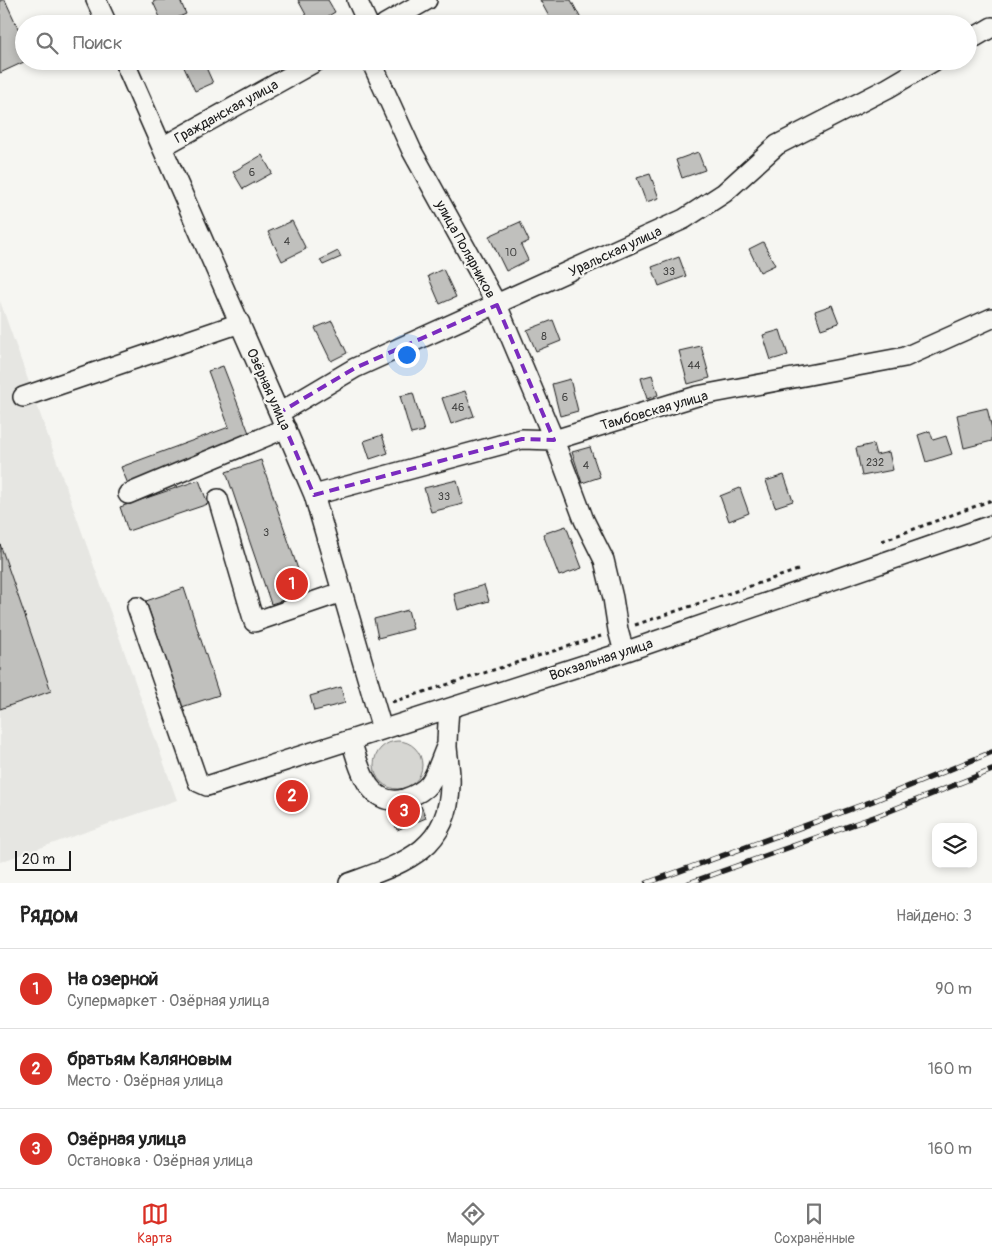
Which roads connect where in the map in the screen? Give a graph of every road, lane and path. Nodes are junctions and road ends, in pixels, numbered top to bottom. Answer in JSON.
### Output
{"nodes":[{"id":1,"x":96,"y":0,"type":"edge"},
{"id":2,"x":357,"y":0,"type":"edge"},
{"id":3,"x":427,"y":0,"type":"edge"},
{"id":4,"x":103,"y":15,"type":"edge"},
{"id":5,"x":364,"y":15,"type":"edge"},
{"id":6,"x":401,"y":15,"type":"edge"},
{"id":7,"x":992,"y":27,"type":"edge"},
{"id":8,"x":977,"y":36,"type":"edge"},
{"id":9,"x":128,"y":70,"type":"edge"},
{"id":10,"x":301,"y":70,"type":"edge"},
{"id":11,"x":375,"y":70,"type":"edge"},
{"id":12,"x":919,"y":70,"type":"edge"},
{"id":13,"x":162,"y":147,"type":"junction"},
{"id":14,"x":497,"y":304,"type":"junction"},
{"id":15,"x":992,"y":318,"type":"edge"},
{"id":16,"x":240,"y":324,"type":"junction"},
{"id":17,"x":23,"y":397,"type":"dead end"},
{"id":18,"x":283,"y":421,"type":"junction"},
{"id":19,"x":554,"y":440,"type":"junction"},
{"id":20,"x":128,"y":494,"type":"dead end"},
{"id":21,"x":314,"y":495,"type":"junction"},
{"id":22,"x":218,"y":499,"type":"dead end"},
{"id":23,"x":992,"y":500,"type":"edge"},
{"id":24,"x":992,"y":525,"type":"edge"},
{"id":25,"x":878,"y":543,"type":"dead end"},
{"id":26,"x":804,"y":568,"type":"dead end"},
{"id":27,"x":342,"y":592,"type":"junction"},
{"id":28,"x":137,"y":607,"type":"dead end"},
{"id":29,"x":618,"y":630,"type":"junction"},
{"id":30,"x":624,"y":652,"type":"junction"},
{"id":31,"x":375,"y":708,"type":"junction"},
{"id":32,"x":449,"y":709,"type":"junction"},
{"id":33,"x":382,"y":729,"type":"junction"},
{"id":34,"x":351,"y":740,"type":"junction"},
{"id":35,"x":447,"y":746,"type":"junction"},
{"id":36,"x":349,"y":883,"type":"edge"}],
"edges":[{"from":1,"to":4,"type":"street"},
{"from":2,"to":5,"type":"street"},
{"from":3,"to":6,"type":"street"},
{"from":7,"to":8,"type":"street"},
{"from":9,"to":13,"type":"street","name":"Озёрная улица"},
{"from":10,"to":13,"type":"street","name":"Гражданская улица"},
{"from":11,"to":14,"type":"street","name":"улица Полярников"},
{"from":12,"to":14,"type":"street","name":"Уральская улица"},
{"from":13,"to":16,"type":"street","name":"Озёрная улица"},
{"from":14,"to":18,"type":"street","name":"Уральская улица"},
{"from":14,"to":19,"type":"street","name":"улица Полярников"},
{"from":15,"to":19,"type":"street","name":"Тамбовская улица"},
{"from":16,"to":17,"type":"street"},
{"from":16,"to":18,"type":"street","name":"Озёрная улица"},
{"from":18,"to":20,"type":"street","name":"Уральская улица"},
{"from":18,"to":21,"type":"street","name":"Озёрная улица"},
{"from":19,"to":21,"type":"street","name":"Тамбовская улица"},
{"from":19,"to":29,"type":"street","name":"улица Полярников"},
{"from":21,"to":27,"type":"street","name":"Озёрная улица"},
{"from":22,"to":27,"type":"street"},
{"from":23,"to":25,"type":"path"},
{"from":24,"to":30,"type":"street","name":"Вокзальная улица"},
{"from":26,"to":29,"type":"path"},
{"from":27,"to":31,"type":"street","name":"Озёрная улица"},
{"from":28,"to":34,"type":"street","name":"Вокзальная улица"},
{"from":29,"to":30,"type":"street","name":"улица Полярников"},
{"from":29,"to":31,"type":"path"},
{"from":30,"to":32,"type":"street","name":"Вокзальная улица"},
{"from":31,"to":33,"type":"street","name":"Озёрная улица"},
{"from":32,"to":33,"type":"street","name":"Вокзальная улица"},
{"from":32,"to":35,"type":"street"},
{"from":33,"to":34,"type":"street","name":"Вокзальная улица"},
{"from":34,"to":35,"type":"street"},
{"from":35,"to":36,"type":"street"}]}
